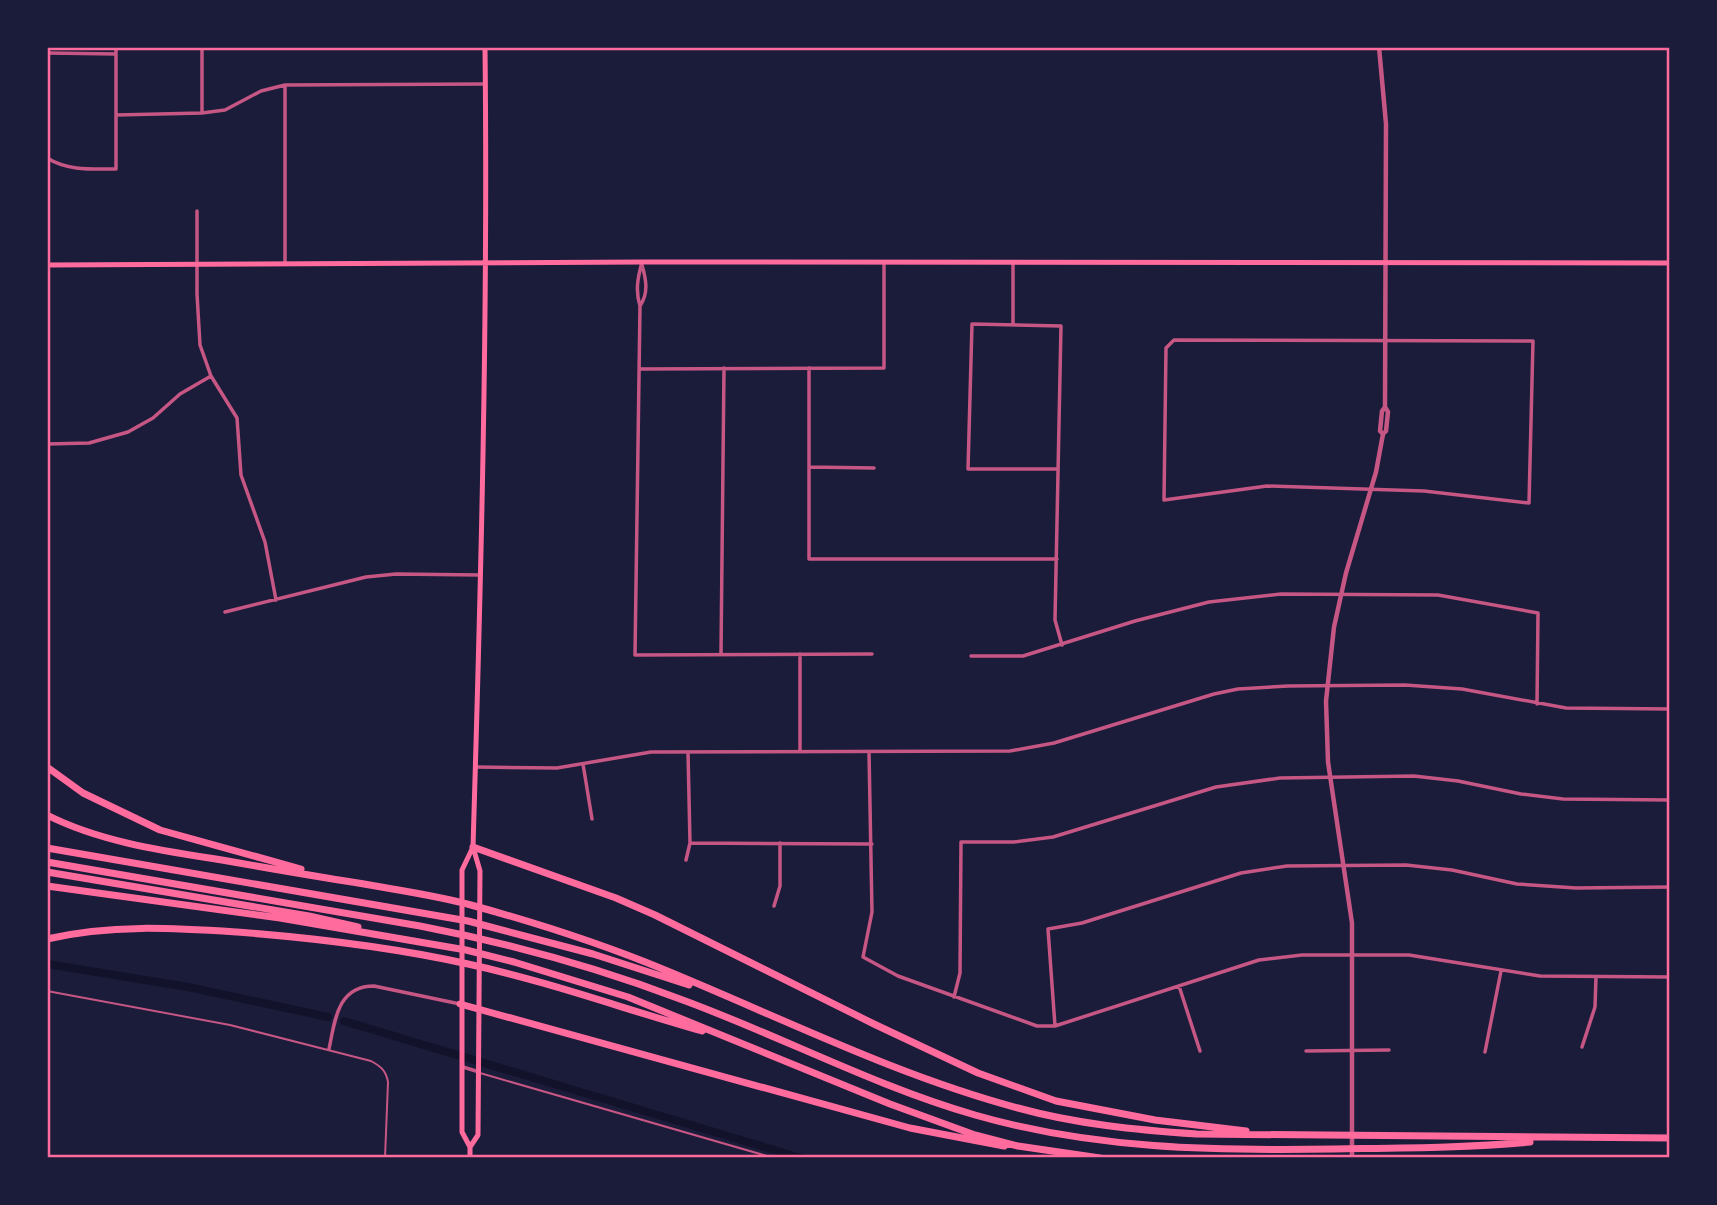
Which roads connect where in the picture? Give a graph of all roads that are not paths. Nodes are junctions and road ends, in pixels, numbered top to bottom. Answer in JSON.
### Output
{"nodes":[{"id":1,"x":116,"y":47,"type":"edge"},
{"id":2,"x":202,"y":47,"type":"edge"},
{"id":3,"x":485,"y":47,"type":"edge"},
{"id":4,"x":1379,"y":47,"type":"edge"},
{"id":5,"x":47,"y":53,"type":"edge"},
{"id":6,"x":116,"y":54,"type":"junction"},
{"id":7,"x":485,"y":84,"type":"junction"},
{"id":8,"x":285,"y":85,"type":"junction"},
{"id":9,"x":202,"y":113,"type":"junction"},
{"id":10,"x":117,"y":115,"type":"junction"},
{"id":11,"x":47,"y":158,"type":"edge"},
{"id":12,"x":197,"y":211,"type":"dead end"},
{"id":13,"x":486,"y":262,"type":"junction"},
{"id":14,"x":642,"y":262,"type":"junction"},
{"id":15,"x":1013,"y":262,"type":"junction"},
{"id":16,"x":1386,"y":262,"type":"junction"},
{"id":17,"x":285,"y":263,"type":"junction"},
{"id":18,"x":884,"y":263,"type":"junction"},
{"id":19,"x":1670,"y":263,"type":"edge"},
{"id":20,"x":48,"y":264,"type":"edge"},
{"id":21,"x":197,"y":264,"type":"junction"},
{"id":22,"x":640,"y":306,"type":"junction"},
{"id":23,"x":1013,"y":324,"type":"junction"},
{"id":24,"x":1386,"y":340,"type":"junction"},
{"id":25,"x":724,"y":368,"type":"junction"},
{"id":26,"x":809,"y":368,"type":"junction"},
{"id":27,"x":639,"y":369,"type":"junction"},
{"id":28,"x":211,"y":376,"type":"junction"},
{"id":29,"x":47,"y":444,"type":"edge"},
{"id":30,"x":809,"y":467,"type":"junction"},
{"id":31,"x":874,"y":468,"type":"dead end"},
{"id":32,"x":1058,"y":469,"type":"junction"},
{"id":33,"x":1372,"y":488,"type":"junction"},
{"id":34,"x":1057,"y":559,"type":"junction"},
{"id":35,"x":480,"y":575,"type":"junction"},
{"id":36,"x":1341,"y":593,"type":"junction"},
{"id":37,"x":276,"y":600,"type":"junction"},
{"id":38,"x":225,"y":612,"type":"dead end"},
{"id":39,"x":1062,"y":645,"type":"junction"},
{"id":40,"x":721,"y":654,"type":"junction"},
{"id":41,"x":800,"y":654,"type":"junction"},
{"id":42,"x":872,"y":654,"type":"dead end"},
{"id":43,"x":971,"y":656,"type":"dead end"},
{"id":44,"x":1327,"y":685,"type":"junction"},
{"id":45,"x":1537,"y":704,"type":"junction"},
{"id":46,"x":1670,"y":709,"type":"edge"},
{"id":47,"x":688,"y":752,"type":"junction"},
{"id":48,"x":800,"y":752,"type":"junction"},
{"id":49,"x":869,"y":752,"type":"junction"},
{"id":50,"x":583,"y":765,"type":"junction"},
{"id":51,"x":47,"y":767,"type":"edge"},
{"id":52,"x":474,"y":767,"type":"junction"},
{"id":53,"x":1330,"y":776,"type":"junction"},
{"id":54,"x":1670,"y":800,"type":"edge"},
{"id":55,"x":47,"y":815,"type":"edge"},
{"id":56,"x":592,"y":819,"type":"dead end"},
{"id":57,"x":690,"y":843,"type":"junction"},
{"id":58,"x":780,"y":843,"type":"junction"},
{"id":59,"x":872,"y":844,"type":"junction"},
{"id":60,"x":473,"y":847,"type":"junction"},
{"id":61,"x":47,"y":848,"type":"edge"},
{"id":62,"x":686,"y":860,"type":"dead end"},
{"id":63,"x":47,"y":862,"type":"edge"},
{"id":64,"x":1344,"y":865,"type":"junction"},
{"id":65,"x":47,"y":873,"type":"edge"},
{"id":66,"x":342,"y":881,"type":"junction"},
{"id":67,"x":47,"y":886,"type":"edge"},
{"id":68,"x":1670,"y":887,"type":"edge"},
{"id":69,"x":774,"y":905,"type":"dead end"},
{"id":70,"x":47,"y":939,"type":"edge"},
{"id":71,"x":423,"y":943,"type":"junction"},
{"id":72,"x":1352,"y":954,"type":"junction"},
{"id":73,"x":1501,"y":971,"type":"junction"},
{"id":74,"x":1596,"y":977,"type":"junction"},
{"id":75,"x":1670,"y":977,"type":"edge"},
{"id":76,"x":1179,"y":986,"type":"junction"},
{"id":77,"x":47,"y":991,"type":"edge"},
{"id":78,"x":954,"y":997,"type":"junction"},
{"id":79,"x":460,"y":1004,"type":"junction"},
{"id":80,"x":749,"y":1006,"type":"junction"},
{"id":81,"x":479,"y":1010,"type":"junction"},
{"id":82,"x":1055,"y":1026,"type":"junction"},
{"id":83,"x":737,"y":1041,"type":"junction"},
{"id":84,"x":1582,"y":1046,"type":"dead end"},
{"id":85,"x":329,"y":1049,"type":"junction"},
{"id":86,"x":1389,"y":1050,"type":"dead end"},
{"id":87,"x":1200,"y":1051,"type":"dead end"},
{"id":88,"x":1306,"y":1051,"type":"dead end"},
{"id":89,"x":1352,"y":1051,"type":"junction"},
{"id":90,"x":1485,"y":1052,"type":"dead end"},
{"id":91,"x":461,"y":1065,"type":"junction"},
{"id":92,"x":479,"y":1071,"type":"junction"},
{"id":93,"x":1306,"y":1136,"type":"junction"},
{"id":94,"x":1576,"y":1138,"type":"junction"},
{"id":95,"x":1670,"y":1138,"type":"edge"},
{"id":96,"x":470,"y":1147,"type":"junction"},
{"id":97,"x":1064,"y":1154,"type":"junction"},
{"id":98,"x":385,"y":1158,"type":"edge"},
{"id":99,"x":470,"y":1158,"type":"edge"},
{"id":100,"x":774,"y":1158,"type":"edge"},
{"id":101,"x":1100,"y":1158,"type":"edge"},
{"id":102,"x":1352,"y":1158,"type":"edge"}],
"edges":[{"from":1,"to":6,"type":"street"},
{"from":2,"to":9,"type":"street"},
{"from":3,"to":7,"type":"main road"},
{"from":4,"to":16,"type":"street"},
{"from":5,"to":6,"type":"street"},
{"from":6,"to":10,"type":"street"},
{"from":7,"to":8,"type":"street"},
{"from":7,"to":13,"type":"main road"},
{"from":8,"to":9,"type":"street"},
{"from":8,"to":17,"type":"street"},
{"from":9,"to":10,"type":"street"},
{"from":10,"to":11,"type":"street"},
{"from":12,"to":21,"type":"street"},
{"from":13,"to":14,"type":"main road"},
{"from":13,"to":17,"type":"main road"},
{"from":13,"to":35,"type":"main road"},
{"from":14,"to":18,"type":"main road"},
{"from":14,"to":22,"type":"street"},
{"from":14,"to":22,"type":"street"},
{"from":15,"to":16,"type":"main road"},
{"from":15,"to":18,"type":"main road"},
{"from":15,"to":23,"type":"street"},
{"from":16,"to":19,"type":"main road"},
{"from":16,"to":24,"type":"street"},
{"from":17,"to":21,"type":"main road"},
{"from":18,"to":26,"type":"street"},
{"from":20,"to":21,"type":"main road"},
{"from":21,"to":28,"type":"street"},
{"from":22,"to":27,"type":"street"},
{"from":23,"to":32,"type":"street"},
{"from":23,"to":32,"type":"street"},
{"from":24,"to":33,"type":"street"},
{"from":24,"to":33,"type":"street"},
{"from":24,"to":33,"type":"street"},
{"from":25,"to":26,"type":"street"},
{"from":25,"to":27,"type":"street"},
{"from":25,"to":40,"type":"street"},
{"from":26,"to":30,"type":"street"},
{"from":27,"to":40,"type":"street"},
{"from":28,"to":29,"type":"street"},
{"from":28,"to":37,"type":"street"},
{"from":30,"to":31,"type":"street"},
{"from":30,"to":34,"type":"street"},
{"from":32,"to":34,"type":"street"},
{"from":33,"to":36,"type":"street"},
{"from":34,"to":39,"type":"street"},
{"from":35,"to":37,"type":"street"},
{"from":35,"to":52,"type":"main road"},
{"from":36,"to":39,"type":"street"},
{"from":36,"to":44,"type":"street"},
{"from":36,"to":45,"type":"street"},
{"from":37,"to":38,"type":"street"},
{"from":39,"to":43,"type":"street"},
{"from":40,"to":41,"type":"street"},
{"from":41,"to":42,"type":"street"},
{"from":41,"to":48,"type":"street"},
{"from":44,"to":45,"type":"street"},
{"from":44,"to":49,"type":"street"},
{"from":44,"to":53,"type":"street"},
{"from":45,"to":46,"type":"street"},
{"from":47,"to":48,"type":"street"},
{"from":47,"to":50,"type":"street"},
{"from":47,"to":57,"type":"street"},
{"from":48,"to":49,"type":"street"},
{"from":49,"to":59,"type":"street"},
{"from":50,"to":52,"type":"street"},
{"from":50,"to":56,"type":"street"},
{"from":51,"to":66,"type":"highway"},
{"from":52,"to":60,"type":"main road"},
{"from":53,"to":54,"type":"street"},
{"from":53,"to":64,"type":"street"},
{"from":53,"to":78,"type":"street"},
{"from":55,"to":66,"type":"highway"},
{"from":57,"to":58,"type":"street"},
{"from":57,"to":62,"type":"street"},
{"from":58,"to":59,"type":"street"},
{"from":58,"to":69,"type":"street"},
{"from":59,"to":78,"type":"street"},
{"from":60,"to":79,"type":"main road"},
{"from":60,"to":81,"type":"main road"},
{"from":60,"to":93,"type":"highway"},
{"from":61,"to":80,"type":"highway"},
{"from":63,"to":94,"type":"highway"},
{"from":64,"to":68,"type":"street"},
{"from":64,"to":72,"type":"street"},
{"from":64,"to":82,"type":"street"},
{"from":65,"to":71,"type":"highway"},
{"from":66,"to":80,"type":"highway"},
{"from":67,"to":71,"type":"highway"},
{"from":70,"to":83,"type":"highway"},
{"from":71,"to":83,"type":"highway"},
{"from":72,"to":73,"type":"street"},
{"from":72,"to":76,"type":"street"},
{"from":72,"to":89,"type":"street"},
{"from":73,"to":74,"type":"street"},
{"from":73,"to":90,"type":"street"},
{"from":74,"to":75,"type":"street"},
{"from":74,"to":84,"type":"street"},
{"from":76,"to":82,"type":"street"},
{"from":76,"to":87,"type":"street"},
{"from":77,"to":85,"type":"lane"},
{"from":78,"to":82,"type":"street"},
{"from":79,"to":81,"type":"highway"},
{"from":79,"to":85,"type":"street"},
{"from":79,"to":91,"type":"main road"},
{"from":80,"to":93,"type":"highway"},
{"from":81,"to":92,"type":"main road"},
{"from":81,"to":97,"type":"highway"},
{"from":83,"to":97,"type":"highway"},
{"from":85,"to":98,"type":"lane"},
{"from":86,"to":89,"type":"street"},
{"from":88,"to":89,"type":"street"},
{"from":89,"to":102,"type":"street"},
{"from":91,"to":92,"type":"street"},
{"from":91,"to":96,"type":"main road"},
{"from":92,"to":96,"type":"main road"},
{"from":92,"to":100,"type":"lane"},
{"from":93,"to":94,"type":"highway"},
{"from":94,"to":95,"type":"highway"},
{"from":96,"to":99,"type":"main road"},
{"from":97,"to":101,"type":"highway"}]}
